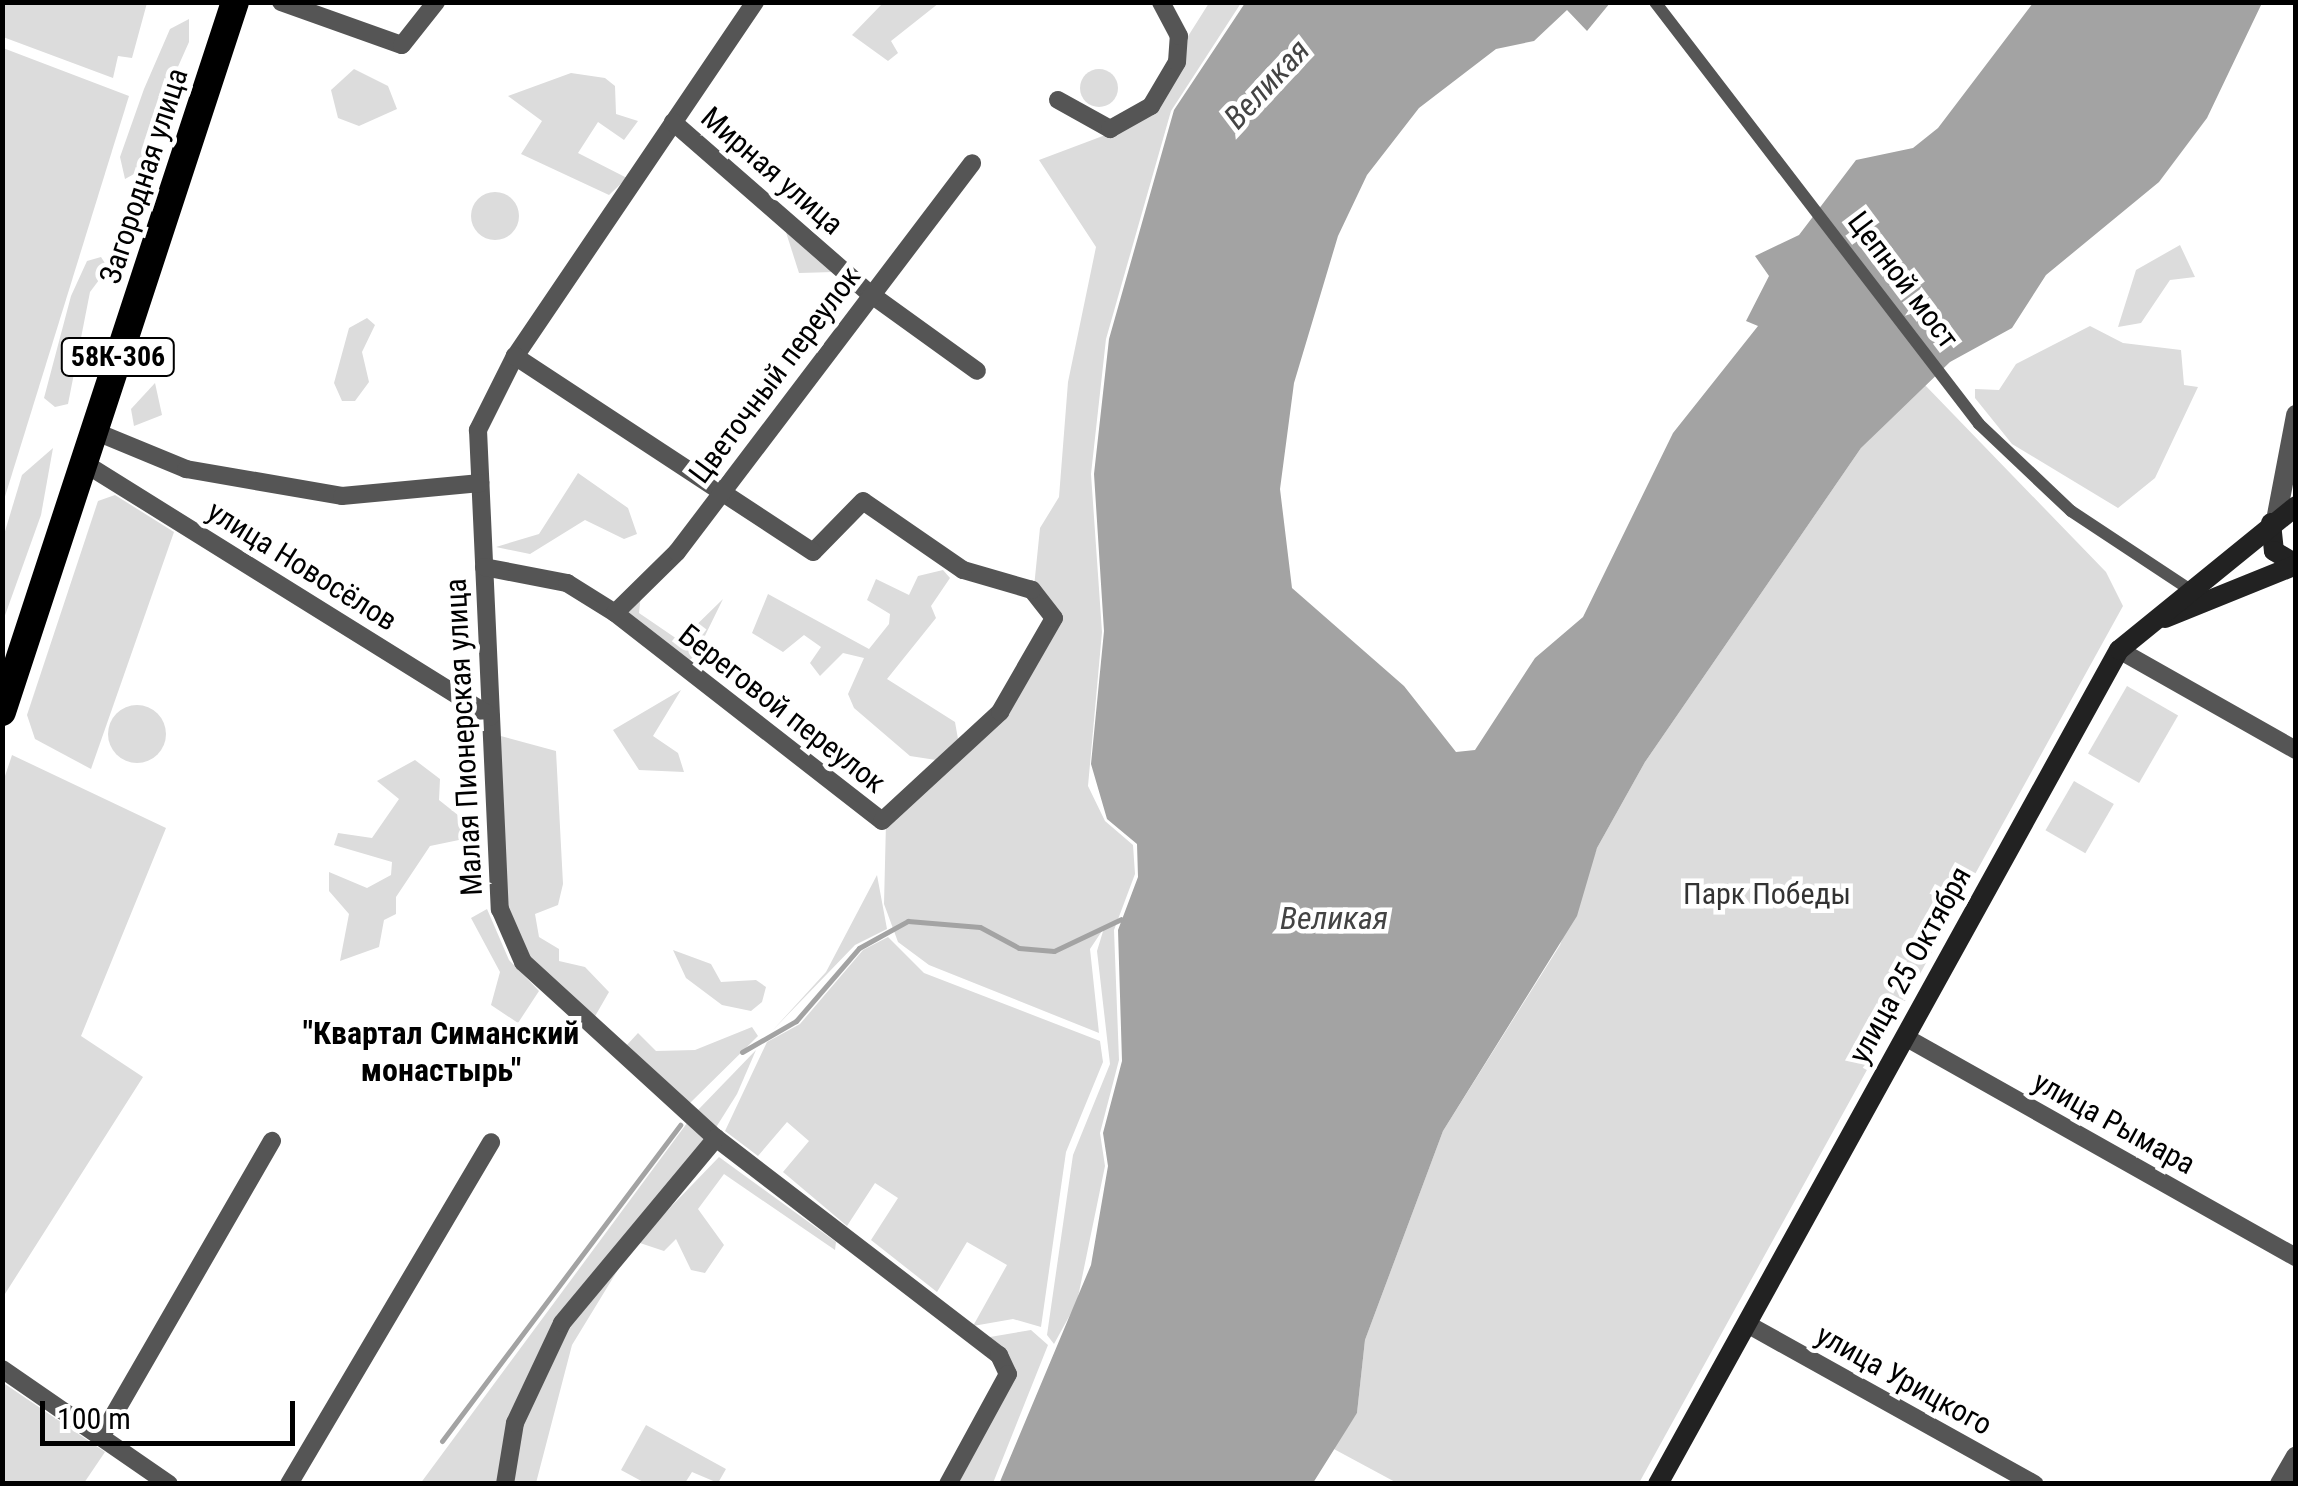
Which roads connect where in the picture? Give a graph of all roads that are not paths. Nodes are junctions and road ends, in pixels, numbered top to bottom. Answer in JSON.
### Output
{"nodes":[{"id":1,"x":234,"y":2,"type":"edge"},
{"id":2,"x":281,"y":2,"type":"edge"},
{"id":3,"x":436,"y":2,"type":"edge"},
{"id":4,"x":754,"y":2,"type":"edge"},
{"id":5,"x":1161,"y":2,"type":"edge"},
{"id":6,"x":1658,"y":5,"type":"edge"},
{"id":7,"x":1058,"y":100,"type":"dead end"},
{"id":8,"x":674,"y":122,"type":"junction"},
{"id":9,"x":972,"y":163,"type":"dead end"},
{"id":10,"x":869,"y":293,"type":"junction"},
{"id":11,"x":515,"y":356,"type":"junction"},
{"id":12,"x":977,"y":371,"type":"dead end"},
{"id":13,"x":2296,"y":415,"type":"edge"},
{"id":14,"x":94,"y":431,"type":"junction"},
{"id":15,"x":84,"y":463,"type":"junction"},
{"id":16,"x":480,"y":482,"type":"junction"},
{"id":17,"x":724,"y":488,"type":"junction"},
{"id":18,"x":2281,"y":515,"type":"edge"},
{"id":19,"x":2296,"y":564,"type":"edge"},
{"id":20,"x":484,"y":567,"type":"junction"},
{"id":21,"x":2189,"y":589,"type":"junction"},
{"id":22,"x":615,"y":613,"type":"junction"},
{"id":23,"x":2140,"y":628,"type":"junction"},
{"id":24,"x":2119,"y":650,"type":"junction"},
{"id":25,"x":2,"y":712,"type":"edge"},
{"id":26,"x":491,"y":716,"type":"junction"},
{"id":27,"x":2296,"y":750,"type":"edge"},
{"id":28,"x":1905,"y":1037,"type":"junction"},
{"id":29,"x":716,"y":1138,"type":"junction"},
{"id":30,"x":272,"y":1141,"type":"dead end"},
{"id":31,"x":491,"y":1142,"type":"dead end"},
{"id":32,"x":2296,"y":1256,"type":"edge"},
{"id":33,"x":1747,"y":1324,"type":"junction"},
{"id":34,"x":2,"y":1369,"type":"edge"},
{"id":35,"x":101,"y":1438,"type":"junction"},
{"id":36,"x":2296,"y":1456,"type":"edge"},
{"id":37,"x":169,"y":1484,"type":"edge"},
{"id":38,"x":290,"y":1484,"type":"edge"},
{"id":39,"x":505,"y":1484,"type":"edge"},
{"id":40,"x":948,"y":1484,"type":"edge"},
{"id":41,"x":1658,"y":1484,"type":"edge"},
{"id":42,"x":2034,"y":1484,"type":"edge"},
{"id":43,"x":2280,"y":1484,"type":"edge"}],
"edges":[{"from":1,"to":14,"type":"highway","name":"Загородная улица","number":"58К-306"},
{"from":2,"to":3,"type":"street"},
{"from":4,"to":8,"type":"street","name":"Малая Пионерская улица"},
{"from":5,"to":7,"type":"street"},
{"from":6,"to":21,"type":"street","name":"Цепной мост"},
{"from":8,"to":10,"type":"street","name":"Мирная улица"},
{"from":8,"to":11,"type":"street","name":"Малая Пионерская улица"},
{"from":9,"to":10,"type":"street","name":"Цветочный переулок"},
{"from":10,"to":12,"type":"street","name":"Мирная улица"},
{"from":10,"to":17,"type":"street","name":"Цветочный переулок"},
{"from":11,"to":16,"type":"street","name":"Малая Пионерская улица"},
{"from":11,"to":17,"type":"street"},
{"from":13,"to":18,"type":"street"},
{"from":14,"to":15,"type":"highway","name":"Загородная улица","number":"58К-306"},
{"from":14,"to":16,"type":"street"},
{"from":15,"to":25,"type":"highway","name":"Загородная улица","number":"58К-306"},
{"from":15,"to":26,"type":"street","name":"улица Новосёлов"},
{"from":16,"to":20,"type":"street","name":"Малая Пионерская улица"},
{"from":17,"to":22,"type":"street","name":"Цветочный переулок"},
{"from":17,"to":22,"type":"street","name":"Береговой переулок"},
{"from":18,"to":19,"type":"main road"},
{"from":18,"to":21,"type":"main road","name":"улица 25 Октября"},
{"from":19,"to":23,"type":"main road"},
{"from":20,"to":22,"type":"street","name":"Береговой переулок"},
{"from":20,"to":26,"type":"street","name":"Малая Пионерская улица"},
{"from":21,"to":23,"type":"main road","name":"улица 25 Октября"},
{"from":23,"to":24,"type":"main road","name":"улица 25 Октября"},
{"from":24,"to":27,"type":"street"},
{"from":24,"to":28,"type":"main road","name":"улица 25 Октября"},
{"from":26,"to":29,"type":"street","name":"Малая Пионерская улица"},
{"from":28,"to":32,"type":"street","name":"улица Рымара"},
{"from":28,"to":33,"type":"main road","name":"улица 25 Октября"},
{"from":29,"to":39,"type":"street"},
{"from":29,"to":40,"type":"street","name":"Малая Пионерская улица"},
{"from":30,"to":35,"type":"street"},
{"from":31,"to":38,"type":"street"},
{"from":33,"to":41,"type":"main road","name":"улица 25 Октября"},
{"from":33,"to":42,"type":"street","name":"улица Урицкого"},
{"from":34,"to":35,"type":"street"},
{"from":35,"to":37,"type":"street"},
{"from":36,"to":43,"type":"street"}]}
